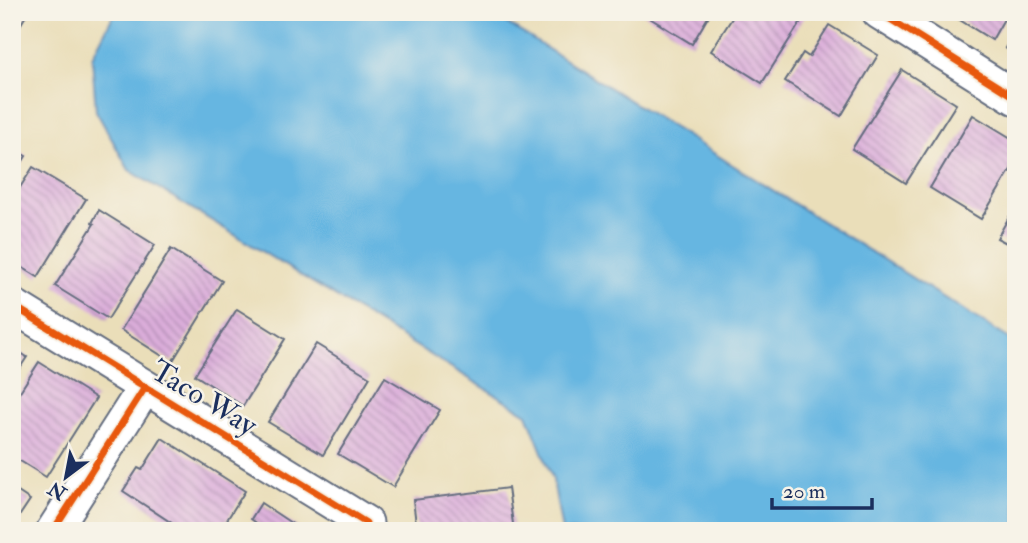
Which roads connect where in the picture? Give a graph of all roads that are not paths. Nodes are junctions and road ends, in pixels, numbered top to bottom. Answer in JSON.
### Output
{"nodes":[{"id":1,"x":879,"y":12,"type":"edge"},
{"id":2,"x":1016,"y":97,"type":"edge"},
{"id":3,"x":12,"y":305,"type":"edge"},
{"id":4,"x":144,"y":388,"type":"junction"},
{"id":5,"x":53,"y":531,"type":"edge"},
{"id":6,"x":366,"y":531,"type":"edge"}],
"edges":[{"from":1,"to":2,"type":"street"},
{"from":3,"to":4,"type":"street","name":"Taco Way"},
{"from":4,"to":5,"type":"street"},
{"from":4,"to":6,"type":"street","name":"Taco Way"}]}
